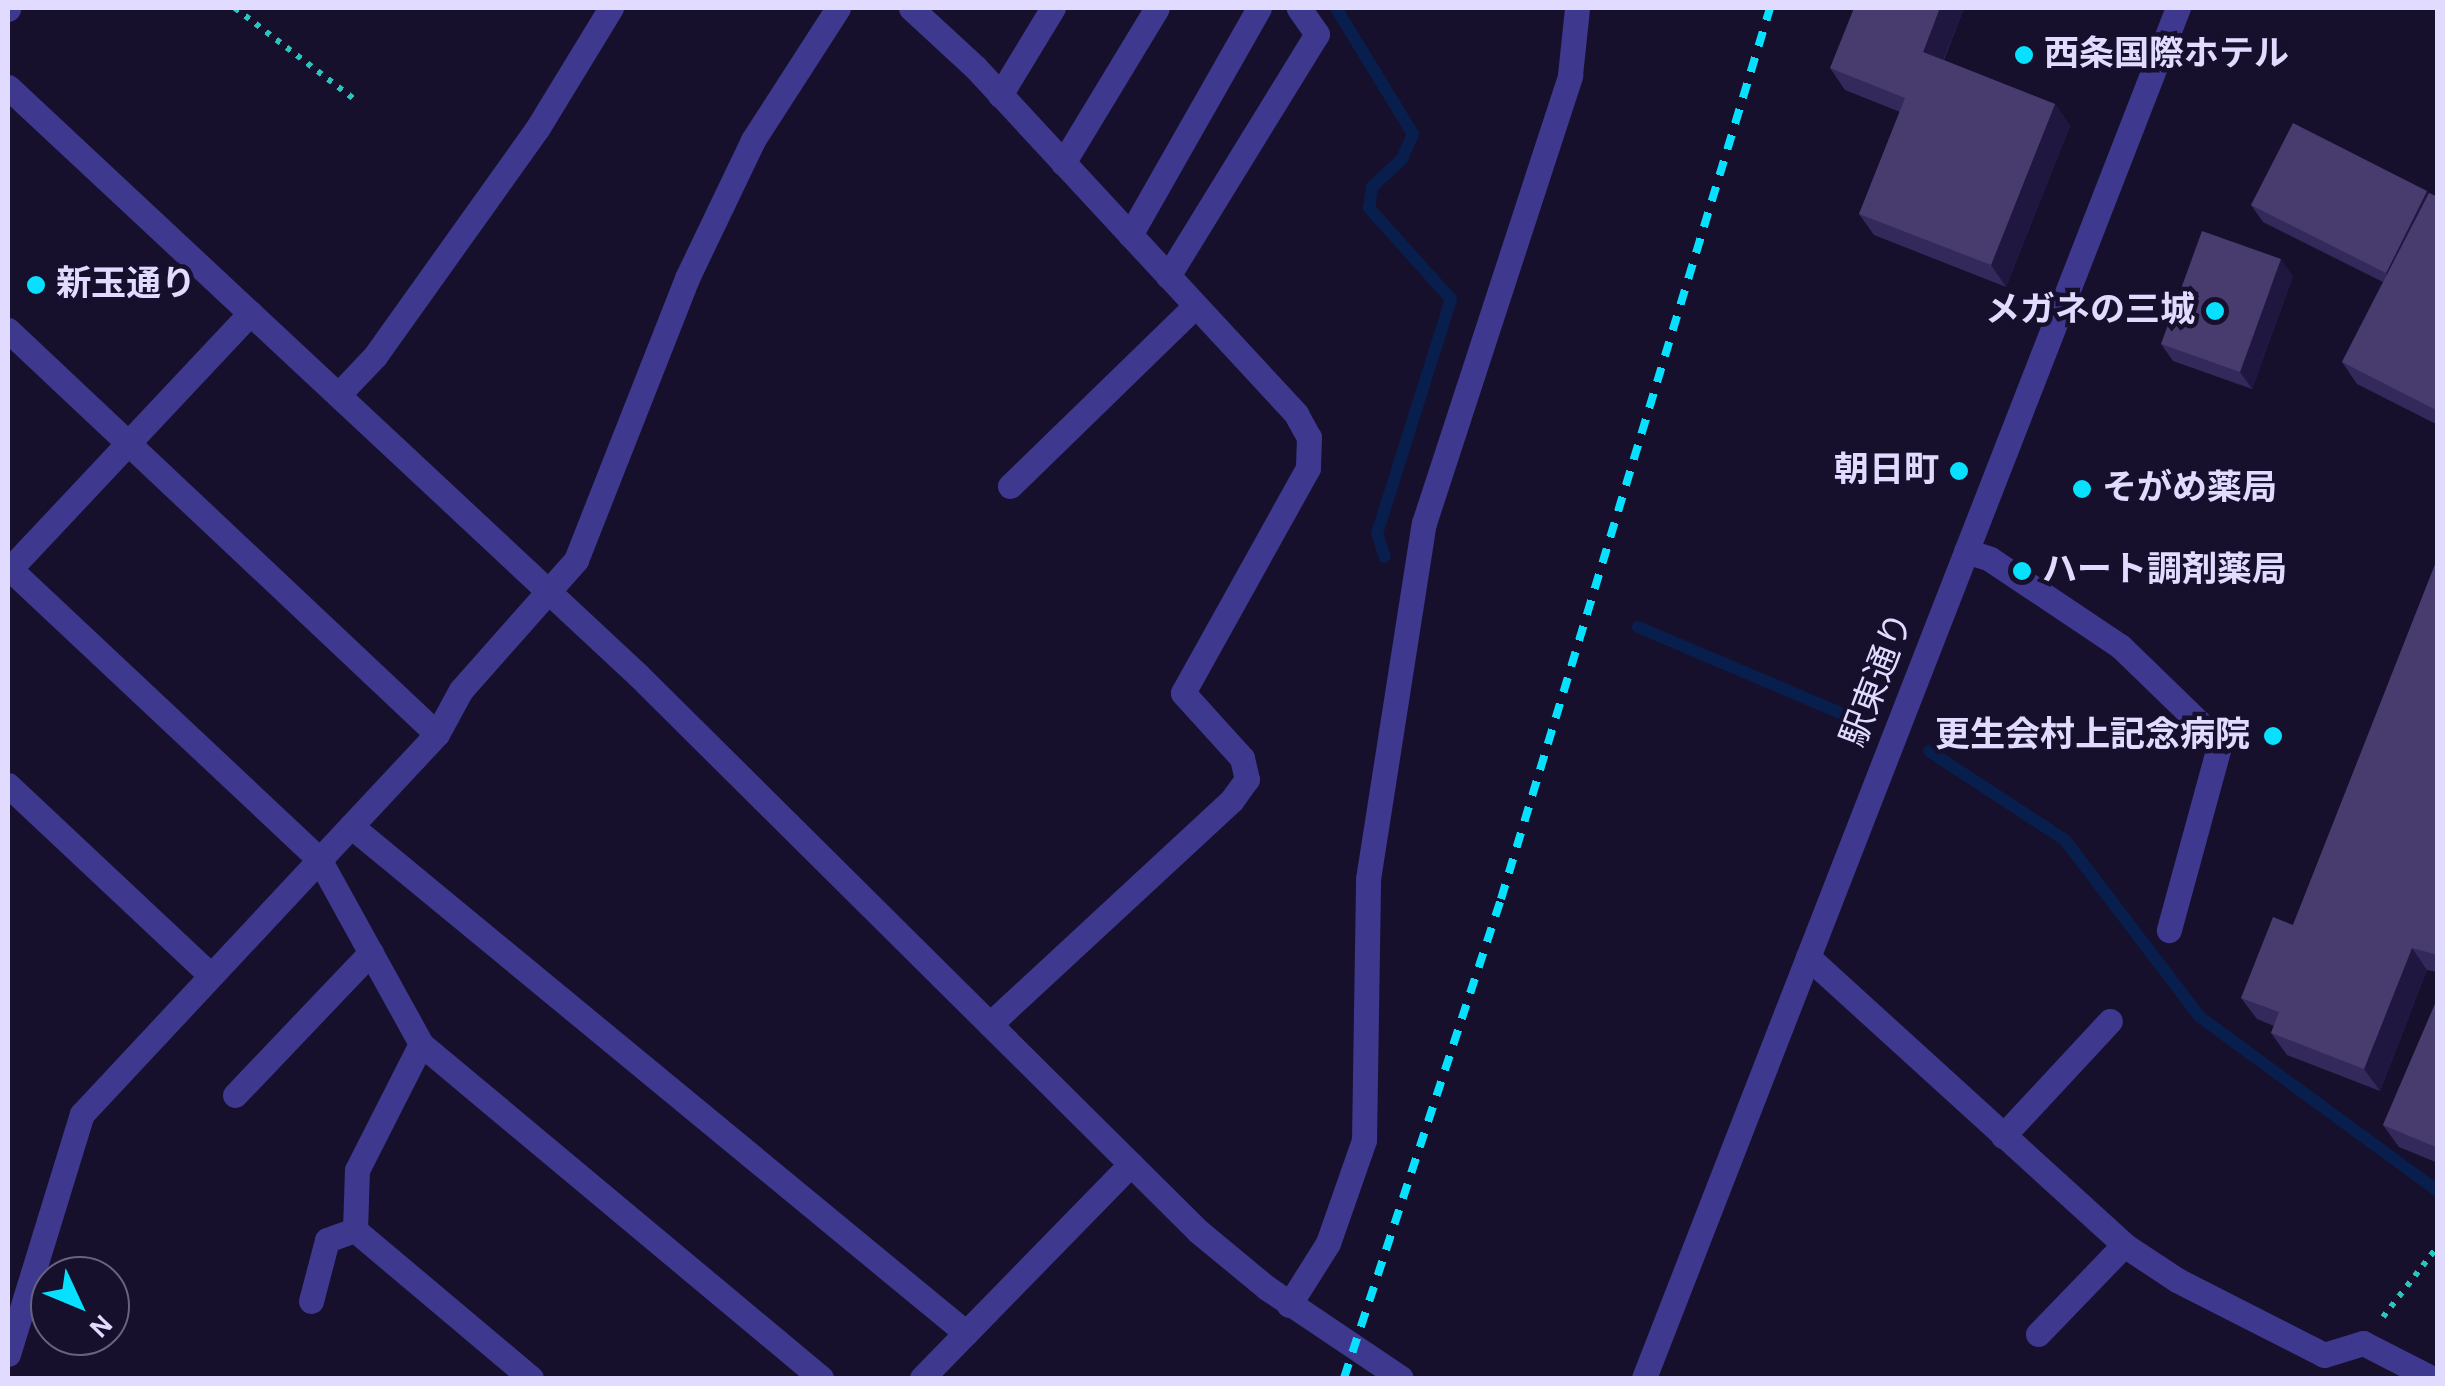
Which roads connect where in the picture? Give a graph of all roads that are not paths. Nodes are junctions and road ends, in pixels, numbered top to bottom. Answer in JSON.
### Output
{"nodes":[{"id":1,"x":612,"y":8,"type":"edge"},
{"id":2,"x":838,"y":8,"type":"edge"},
{"id":3,"x":910,"y":8,"type":"edge"},
{"id":4,"x":1053,"y":8,"type":"edge"},
{"id":5,"x":1158,"y":8,"type":"edge"},
{"id":6,"x":1260,"y":8,"type":"edge"},
{"id":7,"x":1299,"y":8,"type":"edge"},
{"id":8,"x":1577,"y":8,"type":"edge"},
{"id":9,"x":2178,"y":8,"type":"edge"},
{"id":10,"x":940,"y":18,"type":"edge"},
{"id":11,"x":8,"y":87,"type":"edge"},
{"id":12,"x":1000,"y":95,"type":"junction"},
{"id":13,"x":1063,"y":163,"type":"junction"},
{"id":14,"x":1130,"y":236,"type":"junction"},
{"id":15,"x":1168,"y":276,"type":"junction"},
{"id":16,"x":1195,"y":306,"type":"junction"},
{"id":17,"x":250,"y":313,"type":"junction"},
{"id":18,"x":8,"y":330,"type":"edge"},
{"id":19,"x":338,"y":394,"type":"junction"},
{"id":20,"x":128,"y":443,"type":"junction"},
{"id":21,"x":1010,"y":486,"type":"dead end"},
{"id":22,"x":1966,"y":551,"type":"junction"},
{"id":23,"x":8,"y":569,"type":"edge"},
{"id":24,"x":549,"y":592,"type":"junction"},
{"id":25,"x":437,"y":734,"type":"junction"},
{"id":26,"x":8,"y":785,"type":"edge"},
{"id":27,"x":351,"y":826,"type":"junction"},
{"id":28,"x":319,"y":859,"type":"junction"},
{"id":29,"x":2170,"y":930,"type":"dead end"},
{"id":30,"x":371,"y":952,"type":"junction"},
{"id":31,"x":1808,"y":957,"type":"junction"},
{"id":32,"x":210,"y":976,"type":"junction"},
{"id":33,"x":2110,"y":1021,"type":"dead end"},
{"id":34,"x":990,"y":1024,"type":"junction"},
{"id":35,"x":421,"y":1044,"type":"junction"},
{"id":36,"x":235,"y":1095,"type":"dead end"},
{"id":37,"x":2003,"y":1136,"type":"junction"},
{"id":38,"x":1131,"y":1164,"type":"junction"},
{"id":39,"x":355,"y":1230,"type":"junction"},
{"id":40,"x":2124,"y":1245,"type":"junction"},
{"id":41,"x":311,"y":1300,"type":"dead end"},
{"id":42,"x":1289,"y":1304,"type":"junction"},
{"id":43,"x":966,"y":1332,"type":"junction"},
{"id":44,"x":2038,"y":1334,"type":"dead end"},
{"id":45,"x":8,"y":1354,"type":"edge"},
{"id":46,"x":531,"y":1378,"type":"edge"},
{"id":47,"x":821,"y":1378,"type":"edge"},
{"id":48,"x":922,"y":1378,"type":"edge"},
{"id":49,"x":1402,"y":1378,"type":"edge"},
{"id":50,"x":1644,"y":1378,"type":"edge"},
{"id":51,"x":2432,"y":1378,"type":"edge"}],
"edges":[{"from":1,"to":19,"type":"street"},
{"from":2,"to":24,"type":"street"},
{"from":3,"to":10,"type":"street"},
{"from":4,"to":12,"type":"street"},
{"from":5,"to":13,"type":"street"},
{"from":6,"to":14,"type":"street"},
{"from":7,"to":15,"type":"street"},
{"from":8,"to":42,"type":"street"},
{"from":9,"to":22,"type":"street","name":"駅東通り"},
{"from":10,"to":12,"type":"street"},
{"from":11,"to":17,"type":"street"},
{"from":12,"to":13,"type":"street"},
{"from":13,"to":14,"type":"street"},
{"from":14,"to":15,"type":"street"},
{"from":15,"to":16,"type":"street"},
{"from":16,"to":21,"type":"street"},
{"from":16,"to":34,"type":"street"},
{"from":17,"to":19,"type":"street"},
{"from":17,"to":20,"type":"street"},
{"from":18,"to":20,"type":"street"},
{"from":19,"to":24,"type":"street"},
{"from":20,"to":23,"type":"street"},
{"from":20,"to":25,"type":"street"},
{"from":22,"to":29,"type":"street"},
{"from":22,"to":31,"type":"street","name":"駅東通り"},
{"from":23,"to":28,"type":"street"},
{"from":24,"to":25,"type":"street"},
{"from":24,"to":34,"type":"street"},
{"from":25,"to":27,"type":"street"},
{"from":26,"to":32,"type":"street"},
{"from":27,"to":28,"type":"street"},
{"from":27,"to":43,"type":"street"},
{"from":28,"to":30,"type":"street"},
{"from":28,"to":32,"type":"street"},
{"from":30,"to":35,"type":"street"},
{"from":30,"to":36,"type":"street"},
{"from":31,"to":37,"type":"street"},
{"from":31,"to":50,"type":"street","name":"駅東通り"},
{"from":32,"to":45,"type":"street"},
{"from":33,"to":37,"type":"street"},
{"from":34,"to":38,"type":"street"},
{"from":35,"to":39,"type":"street"},
{"from":35,"to":47,"type":"street"},
{"from":37,"to":40,"type":"street"},
{"from":38,"to":42,"type":"street"},
{"from":38,"to":43,"type":"street"},
{"from":39,"to":41,"type":"street"},
{"from":39,"to":46,"type":"street"},
{"from":40,"to":44,"type":"street"},
{"from":40,"to":51,"type":"street"},
{"from":42,"to":49,"type":"street"},
{"from":43,"to":48,"type":"street"}]}
